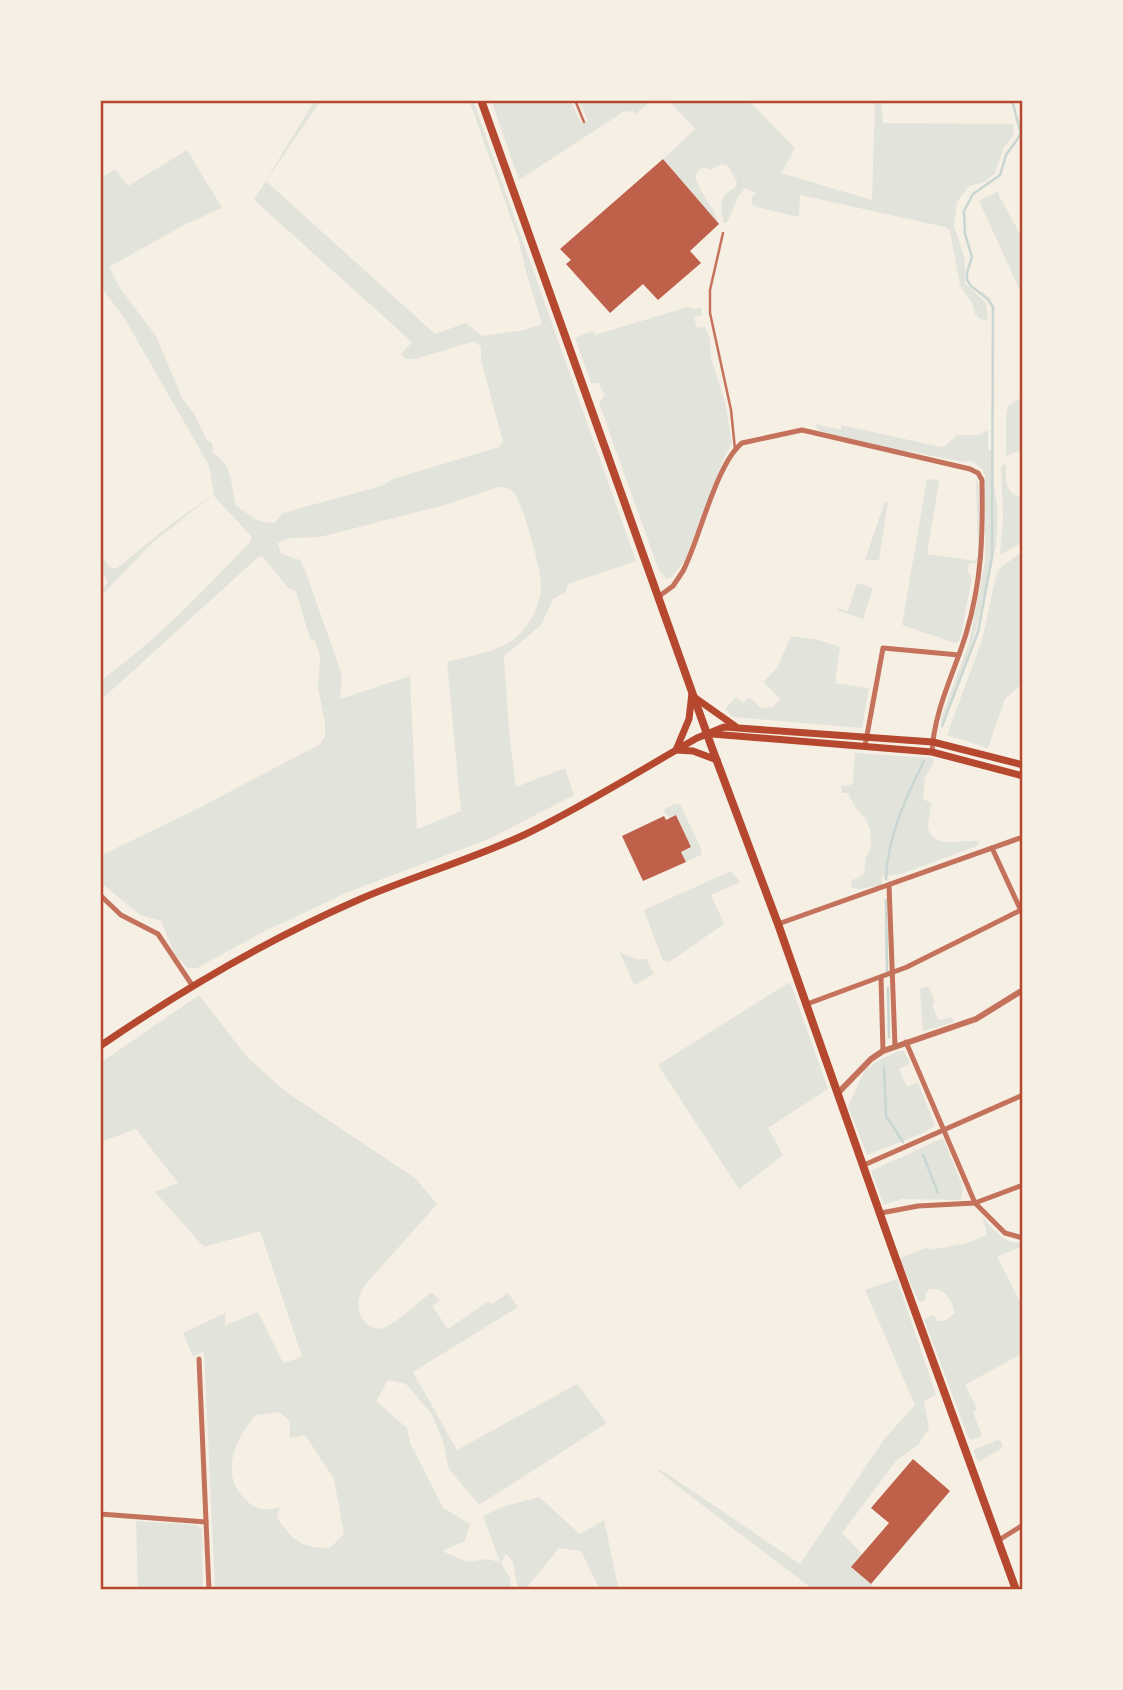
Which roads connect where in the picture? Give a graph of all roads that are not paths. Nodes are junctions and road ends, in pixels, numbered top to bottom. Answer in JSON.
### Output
{"nodes":[{"id":1,"x":481,"y":100,"type":"edge"},
{"id":2,"x":575,"y":100,"type":"edge"},
{"id":3,"x":584,"y":122,"type":"dead end"},
{"id":4,"x":723,"y":233,"type":"dead end"},
{"id":5,"x":735,"y":449,"type":"junction"},
{"id":6,"x":658,"y":597,"type":"junction"},
{"id":7,"x":959,"y":655,"type":"junction"},
{"id":8,"x":693,"y":695,"type":"junction"},
{"id":9,"x":735,"y":727,"type":"junction"},
{"id":10,"x":708,"y":734,"type":"junction"},
{"id":11,"x":867,"y":737,"type":"junction"},
{"id":12,"x":933,"y":742,"type":"junction"},
{"id":13,"x":866,"y":746,"type":"junction"},
{"id":14,"x":676,"y":750,"type":"junction"},
{"id":15,"x":932,"y":752,"type":"junction"},
{"id":16,"x":717,"y":761,"type":"junction"},
{"id":17,"x":1023,"y":765,"type":"edge"},
{"id":18,"x":1023,"y":776,"type":"edge"},
{"id":19,"x":1023,"y":837,"type":"edge"},
{"id":20,"x":992,"y":848,"type":"junction"},
{"id":21,"x":889,"y":884,"type":"junction"},
{"id":22,"x":100,"y":895,"type":"edge"},
{"id":23,"x":1022,"y":912,"type":"edge"},
{"id":24,"x":778,"y":924,"type":"junction"},
{"id":25,"x":892,"y":973,"type":"junction"},
{"id":26,"x":881,"y":977,"type":"junction"},
{"id":27,"x":192,"y":985,"type":"junction"},
{"id":28,"x":1023,"y":990,"type":"edge"},
{"id":29,"x":807,"y":1004,"type":"junction"},
{"id":30,"x":906,"y":1042,"type":"junction"},
{"id":31,"x":100,"y":1046,"type":"edge"},
{"id":32,"x":895,"y":1046,"type":"junction"},
{"id":33,"x":883,"y":1051,"type":"junction"},
{"id":34,"x":838,"y":1093,"type":"junction"},
{"id":35,"x":1023,"y":1095,"type":"edge"},
{"id":36,"x":944,"y":1129,"type":"junction"},
{"id":37,"x":864,"y":1165,"type":"junction"},
{"id":38,"x":1023,"y":1185,"type":"edge"},
{"id":39,"x":975,"y":1203,"type":"junction"},
{"id":40,"x":881,"y":1213,"type":"junction"},
{"id":41,"x":1023,"y":1238,"type":"edge"},
{"id":42,"x":199,"y":1359,"type":"dead end"},
{"id":43,"x":100,"y":1514,"type":"edge"},
{"id":44,"x":206,"y":1522,"type":"junction"},
{"id":45,"x":1023,"y":1525,"type":"edge"},
{"id":46,"x":999,"y":1540,"type":"junction"},
{"id":47,"x":209,"y":1590,"type":"edge"},
{"id":48,"x":1016,"y":1590,"type":"edge"}],
"edges":[{"from":1,"to":6,"type":"main road"},
{"from":2,"to":3,"type":"lane"},
{"from":4,"to":5,"type":"lane"},
{"from":5,"to":6,"type":"street"},
{"from":5,"to":7,"type":"street"},
{"from":6,"to":8,"type":"main road"},
{"from":7,"to":11,"type":"street"},
{"from":7,"to":12,"type":"street"},
{"from":8,"to":9,"type":"main road"},
{"from":8,"to":10,"type":"main road"},
{"from":8,"to":14,"type":"main road"},
{"from":9,"to":10,"type":"main road"},
{"from":9,"to":11,"type":"main road"},
{"from":10,"to":13,"type":"main road"},
{"from":10,"to":14,"type":"main road"},
{"from":10,"to":16,"type":"main road"},
{"from":11,"to":12,"type":"main road"},
{"from":11,"to":13,"type":"street"},
{"from":12,"to":15,"type":"street"},
{"from":12,"to":17,"type":"main road"},
{"from":13,"to":15,"type":"main road"},
{"from":14,"to":16,"type":"main road"},
{"from":14,"to":27,"type":"main road"},
{"from":15,"to":18,"type":"main road"},
{"from":16,"to":24,"type":"main road"},
{"from":19,"to":20,"type":"street"},
{"from":20,"to":21,"type":"street"},
{"from":20,"to":23,"type":"street"},
{"from":21,"to":24,"type":"street"},
{"from":21,"to":25,"type":"street"},
{"from":22,"to":27,"type":"street"},
{"from":23,"to":25,"type":"street"},
{"from":24,"to":29,"type":"main road"},
{"from":25,"to":26,"type":"street"},
{"from":25,"to":32,"type":"street"},
{"from":26,"to":29,"type":"street"},
{"from":26,"to":33,"type":"street"},
{"from":27,"to":31,"type":"main road"},
{"from":28,"to":30,"type":"street"},
{"from":29,"to":34,"type":"main road"},
{"from":30,"to":32,"type":"street"},
{"from":30,"to":36,"type":"street"},
{"from":32,"to":33,"type":"street"},
{"from":33,"to":34,"type":"street"},
{"from":34,"to":37,"type":"main road"},
{"from":35,"to":36,"type":"street"},
{"from":36,"to":37,"type":"street"},
{"from":36,"to":39,"type":"street"},
{"from":37,"to":40,"type":"main road"},
{"from":38,"to":39,"type":"street"},
{"from":39,"to":40,"type":"street"},
{"from":39,"to":41,"type":"street"},
{"from":40,"to":46,"type":"main road"},
{"from":42,"to":44,"type":"street"},
{"from":43,"to":44,"type":"street"},
{"from":44,"to":47,"type":"street"},
{"from":45,"to":46,"type":"street"},
{"from":46,"to":48,"type":"main road"}]}
